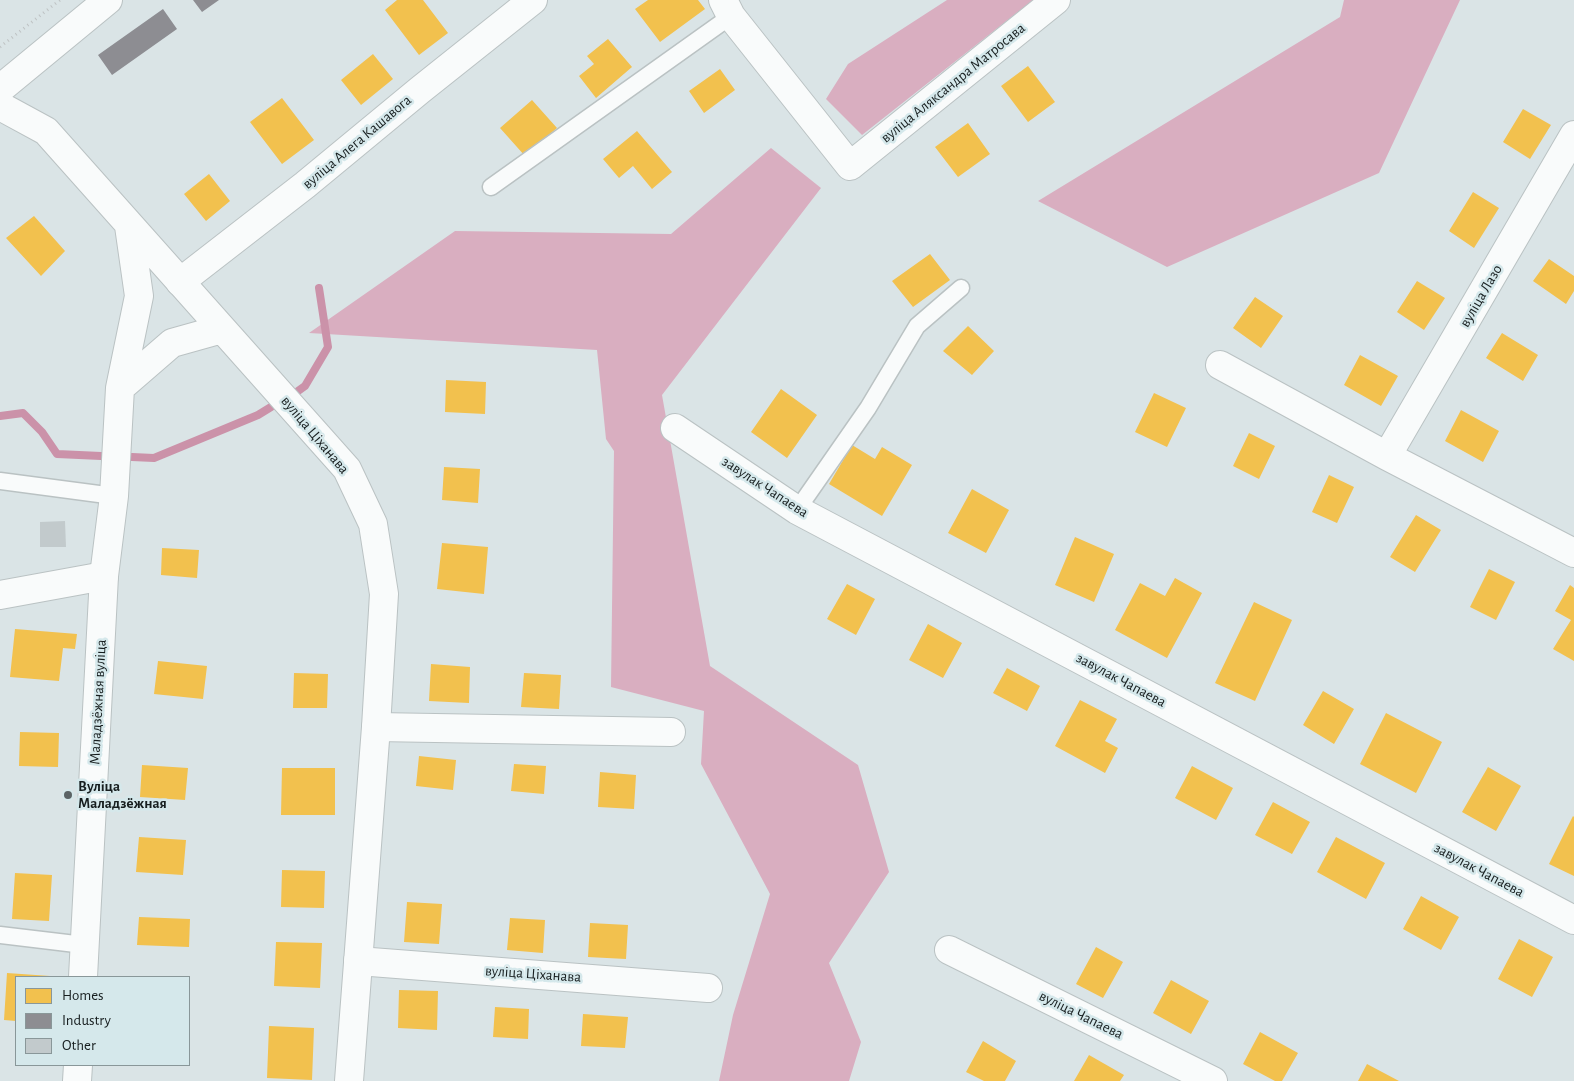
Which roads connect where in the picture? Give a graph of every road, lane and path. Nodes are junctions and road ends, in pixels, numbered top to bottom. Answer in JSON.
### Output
{"nodes":[{"id":1,"x":60,"y":0,"type":"edge"},
{"id":2,"x":108,"y":0,"type":"edge"},
{"id":3,"x":533,"y":0,"type":"edge"},
{"id":4,"x":1056,"y":0,"type":"edge"},
{"id":5,"x":727,"y":8,"type":"edge"},
{"id":6,"x":0,"y":47,"type":"edge"},
{"id":7,"x":0,"y":89,"type":"edge"},
{"id":8,"x":0,"y":106,"type":"edge"},
{"id":9,"x":1574,"y":135,"type":"edge"},
{"id":10,"x":491,"y":187,"type":"dead end"},
{"id":11,"x":129,"y":226,"type":"junction"},
{"id":12,"x":180,"y":282,"type":"junction"},
{"id":13,"x":961,"y":288,"type":"dead end"},
{"id":14,"x":222,"y":329,"type":"junction"},
{"id":15,"x":1220,"y":365,"type":"dead end"},
{"id":16,"x":120,"y":388,"type":"junction"},
{"id":17,"x":675,"y":428,"type":"dead end"},
{"id":18,"x":1387,"y":456,"type":"junction"},
{"id":19,"x":0,"y":482,"type":"edge"},
{"id":20,"x":114,"y":496,"type":"junction"},
{"id":21,"x":798,"y":510,"type":"junction"},
{"id":22,"x":1574,"y":553,"type":"edge"},
{"id":23,"x":104,"y":576,"type":"junction"},
{"id":24,"x":0,"y":595,"type":"edge"},
{"id":25,"x":376,"y":727,"type":"junction"},
{"id":26,"x":671,"y":732,"type":"dead end"},
{"id":27,"x":1574,"y":920,"type":"edge"},
{"id":28,"x":0,"y":935,"type":"edge"},
{"id":29,"x":84,"y":945,"type":"junction"},
{"id":30,"x":949,"y":950,"type":"dead end"},
{"id":31,"x":358,"y":961,"type":"junction"},
{"id":32,"x":82,"y":976,"type":"edge"},
{"id":33,"x":708,"y":988,"type":"dead end"},
{"id":34,"x":78,"y":1066,"type":"edge"},
{"id":35,"x":77,"y":1081,"type":"edge"},
{"id":36,"x":349,"y":1081,"type":"edge"},
{"id":37,"x":1213,"y":1081,"type":"edge"}],
"edges":[{"from":1,"to":6,"type":"path"},
{"from":2,"to":7,"type":"street"},
{"from":3,"to":12,"type":"street","name":"вуліца Алега Кашавога"},
{"from":4,"to":5,"type":"street","name":"вуліца Аляксандра Матросава"},
{"from":5,"to":10,"type":"lane"},
{"from":8,"to":11,"type":"street","name":"вуліца Ціханава"},
{"from":9,"to":18,"type":"street","name":"вуліца Лазо"},
{"from":11,"to":12,"type":"street","name":"вуліца Ціханава"},
{"from":11,"to":16,"type":"street","name":"Маладзёжная вуліца"},
{"from":12,"to":14,"type":"street","name":"вуліца Ціханава"},
{"from":13,"to":21,"type":"lane"},
{"from":14,"to":16,"type":"street"},
{"from":14,"to":25,"type":"street","name":"вуліца Ціханава"},
{"from":15,"to":18,"type":"street"},
{"from":16,"to":20,"type":"street","name":"Маладзёжная вуліца"},
{"from":17,"to":21,"type":"street","name":"завулак Чапаева"},
{"from":18,"to":22,"type":"street"},
{"from":19,"to":20,"type":"lane"},
{"from":20,"to":23,"type":"street","name":"Маладзёжная вуліца"},
{"from":21,"to":27,"type":"street","name":"завулак Чапаева"},
{"from":23,"to":24,"type":"street"},
{"from":23,"to":29,"type":"street","name":"Маладзёжная вуліца"},
{"from":25,"to":26,"type":"street"},
{"from":25,"to":31,"type":"street","name":"вуліца Ціханава"},
{"from":28,"to":29,"type":"lane"},
{"from":29,"to":32,"type":"street","name":"Маладзёжная вуліца"},
{"from":30,"to":37,"type":"street","name":"вуліца Чапаева"},
{"from":31,"to":33,"type":"street","name":"вуліца Ціханава"},
{"from":31,"to":36,"type":"street","name":"вуліца Ціханава"},
{"from":34,"to":35,"type":"street"}]}
